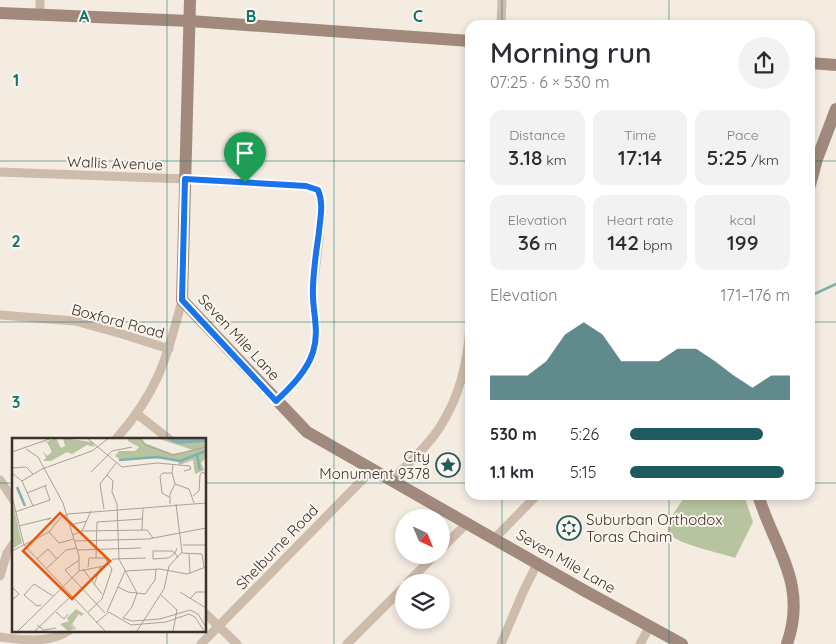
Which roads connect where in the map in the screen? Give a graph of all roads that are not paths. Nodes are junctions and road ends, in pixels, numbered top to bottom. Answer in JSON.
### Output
{"nodes":[{"id":1,"x":40,"y":0,"type":"edge"},
{"id":2,"x":190,"y":0,"type":"edge"},
{"id":3,"x":502,"y":0,"type":"edge"},
{"id":4,"x":0,"y":13,"type":"edge"},
{"id":5,"x":40,"y":15,"type":"junction"},
{"id":6,"x":501,"y":20,"type":"edge"},
{"id":7,"x":190,"y":21,"type":"junction"},
{"id":8,"x":465,"y":41,"type":"edge"},
{"id":9,"x":815,"y":63,"type":"edge"},
{"id":10,"x":836,"y":65,"type":"edge"},
{"id":11,"x":836,"y":109,"type":"edge"},
{"id":12,"x":815,"y":166,"type":"edge"},
{"id":13,"x":0,"y":172,"type":"edge"},
{"id":14,"x":185,"y":179,"type":"junction"},
{"id":15,"x":182,"y":300,"type":"junction"},
{"id":16,"x":0,"y":315,"type":"edge"},
{"id":17,"x":169,"y":349,"type":"junction"},
{"id":18,"x":465,"y":371,"type":"edge"},
{"id":19,"x":276,"y":401,"type":"junction"},
{"id":20,"x":137,"y":414,"type":"junction"},
{"id":21,"x":117,"y":438,"type":"edge"},
{"id":22,"x":168,"y":438,"type":"edge"},
{"id":23,"x":372,"y":470,"type":"junction"},
{"id":24,"x":0,"y":480,"type":"edge"},
{"id":25,"x":391,"y":481,"type":"junction"},
{"id":26,"x":12,"y":498,"type":"edge"},
{"id":27,"x":532,"y":500,"type":"edge"},
{"id":28,"x":760,"y":500,"type":"edge"},
{"id":29,"x":467,"y":523,"type":"junction"},
{"id":30,"x":494,"y":539,"type":"junction"},
{"id":31,"x":450,"y":540,"type":"edge"},
{"id":32,"x":12,"y":546,"type":"edge"},
{"id":33,"x":426,"y":564,"type":"edge"},
{"id":34,"x":537,"y":564,"type":"junction"},
{"id":35,"x":416,"y":574,"type":"edge"},
{"id":36,"x":0,"y":576,"type":"edge"},
{"id":37,"x":395,"y":596,"type":"edge"},
{"id":38,"x":206,"y":613,"type":"edge"},
{"id":39,"x":219,"y":626,"type":"junction"},
{"id":40,"x":650,"y":626,"type":"junction"},
{"id":41,"x":66,"y":632,"type":"edge"},
{"id":42,"x":0,"y":637,"type":"edge"},
{"id":43,"x":201,"y":644,"type":"edge"},
{"id":44,"x":236,"y":644,"type":"edge"},
{"id":45,"x":347,"y":644,"type":"edge"},
{"id":46,"x":501,"y":644,"type":"edge"},
{"id":47,"x":640,"y":644,"type":"edge"},
{"id":48,"x":682,"y":644,"type":"edge"},
{"id":49,"x":787,"y":644,"type":"edge"}],
"edges":[{"from":1,"to":5,"type":"street"},
{"from":2,"to":7,"type":"street","name":"Seven Mile Lane"},
{"from":3,"to":6,"type":"street"},
{"from":4,"to":5,"type":"street"},
{"from":5,"to":7,"type":"street"},
{"from":7,"to":8,"type":"street"},
{"from":7,"to":14,"type":"street","name":"Seven Mile Lane"},
{"from":9,"to":10,"type":"street"},
{"from":11,"to":12,"type":"street"},
{"from":13,"to":14,"type":"street","name":"Wallis Avenue"},
{"from":14,"to":15,"type":"street","name":"Seven Mile Lane"},
{"from":14,"to":19,"type":"street","name":"Wallis Avenue"},
{"from":15,"to":17,"type":"street"},
{"from":15,"to":19,"type":"street","name":"Seven Mile Lane"},
{"from":16,"to":17,"type":"street","name":"Boxford Road"},
{"from":17,"to":20,"type":"street"},
{"from":18,"to":25,"type":"street"},
{"from":19,"to":23,"type":"street","name":"Seven Mile Lane"},
{"from":20,"to":21,"type":"street"},
{"from":20,"to":22,"type":"street"},
{"from":23,"to":25,"type":"street","name":"Seven Mile Lane"},
{"from":23,"to":39,"type":"street","name":"Shelburne Road"},
{"from":24,"to":26,"type":"street"},
{"from":25,"to":29,"type":"street","name":"Seven Mile Lane"},
{"from":27,"to":30,"type":"street"},
{"from":28,"to":49,"type":"street"},
{"from":29,"to":30,"type":"street","name":"Seven Mile Lane"},
{"from":29,"to":31,"type":"street"},
{"from":30,"to":34,"type":"street","name":"Seven Mile Lane"},
{"from":32,"to":36,"type":"street"},
{"from":33,"to":35,"type":"street"},
{"from":34,"to":40,"type":"street","name":"Seven Mile Lane"},
{"from":34,"to":46,"type":"street"},
{"from":37,"to":45,"type":"street"},
{"from":38,"to":39,"type":"street"},
{"from":39,"to":43,"type":"street","name":"Shelburne Road"},
{"from":39,"to":44,"type":"street"},
{"from":40,"to":47,"type":"street"},
{"from":40,"to":48,"type":"street","name":"Seven Mile Lane"},
{"from":41,"to":42,"type":"street"}]}
